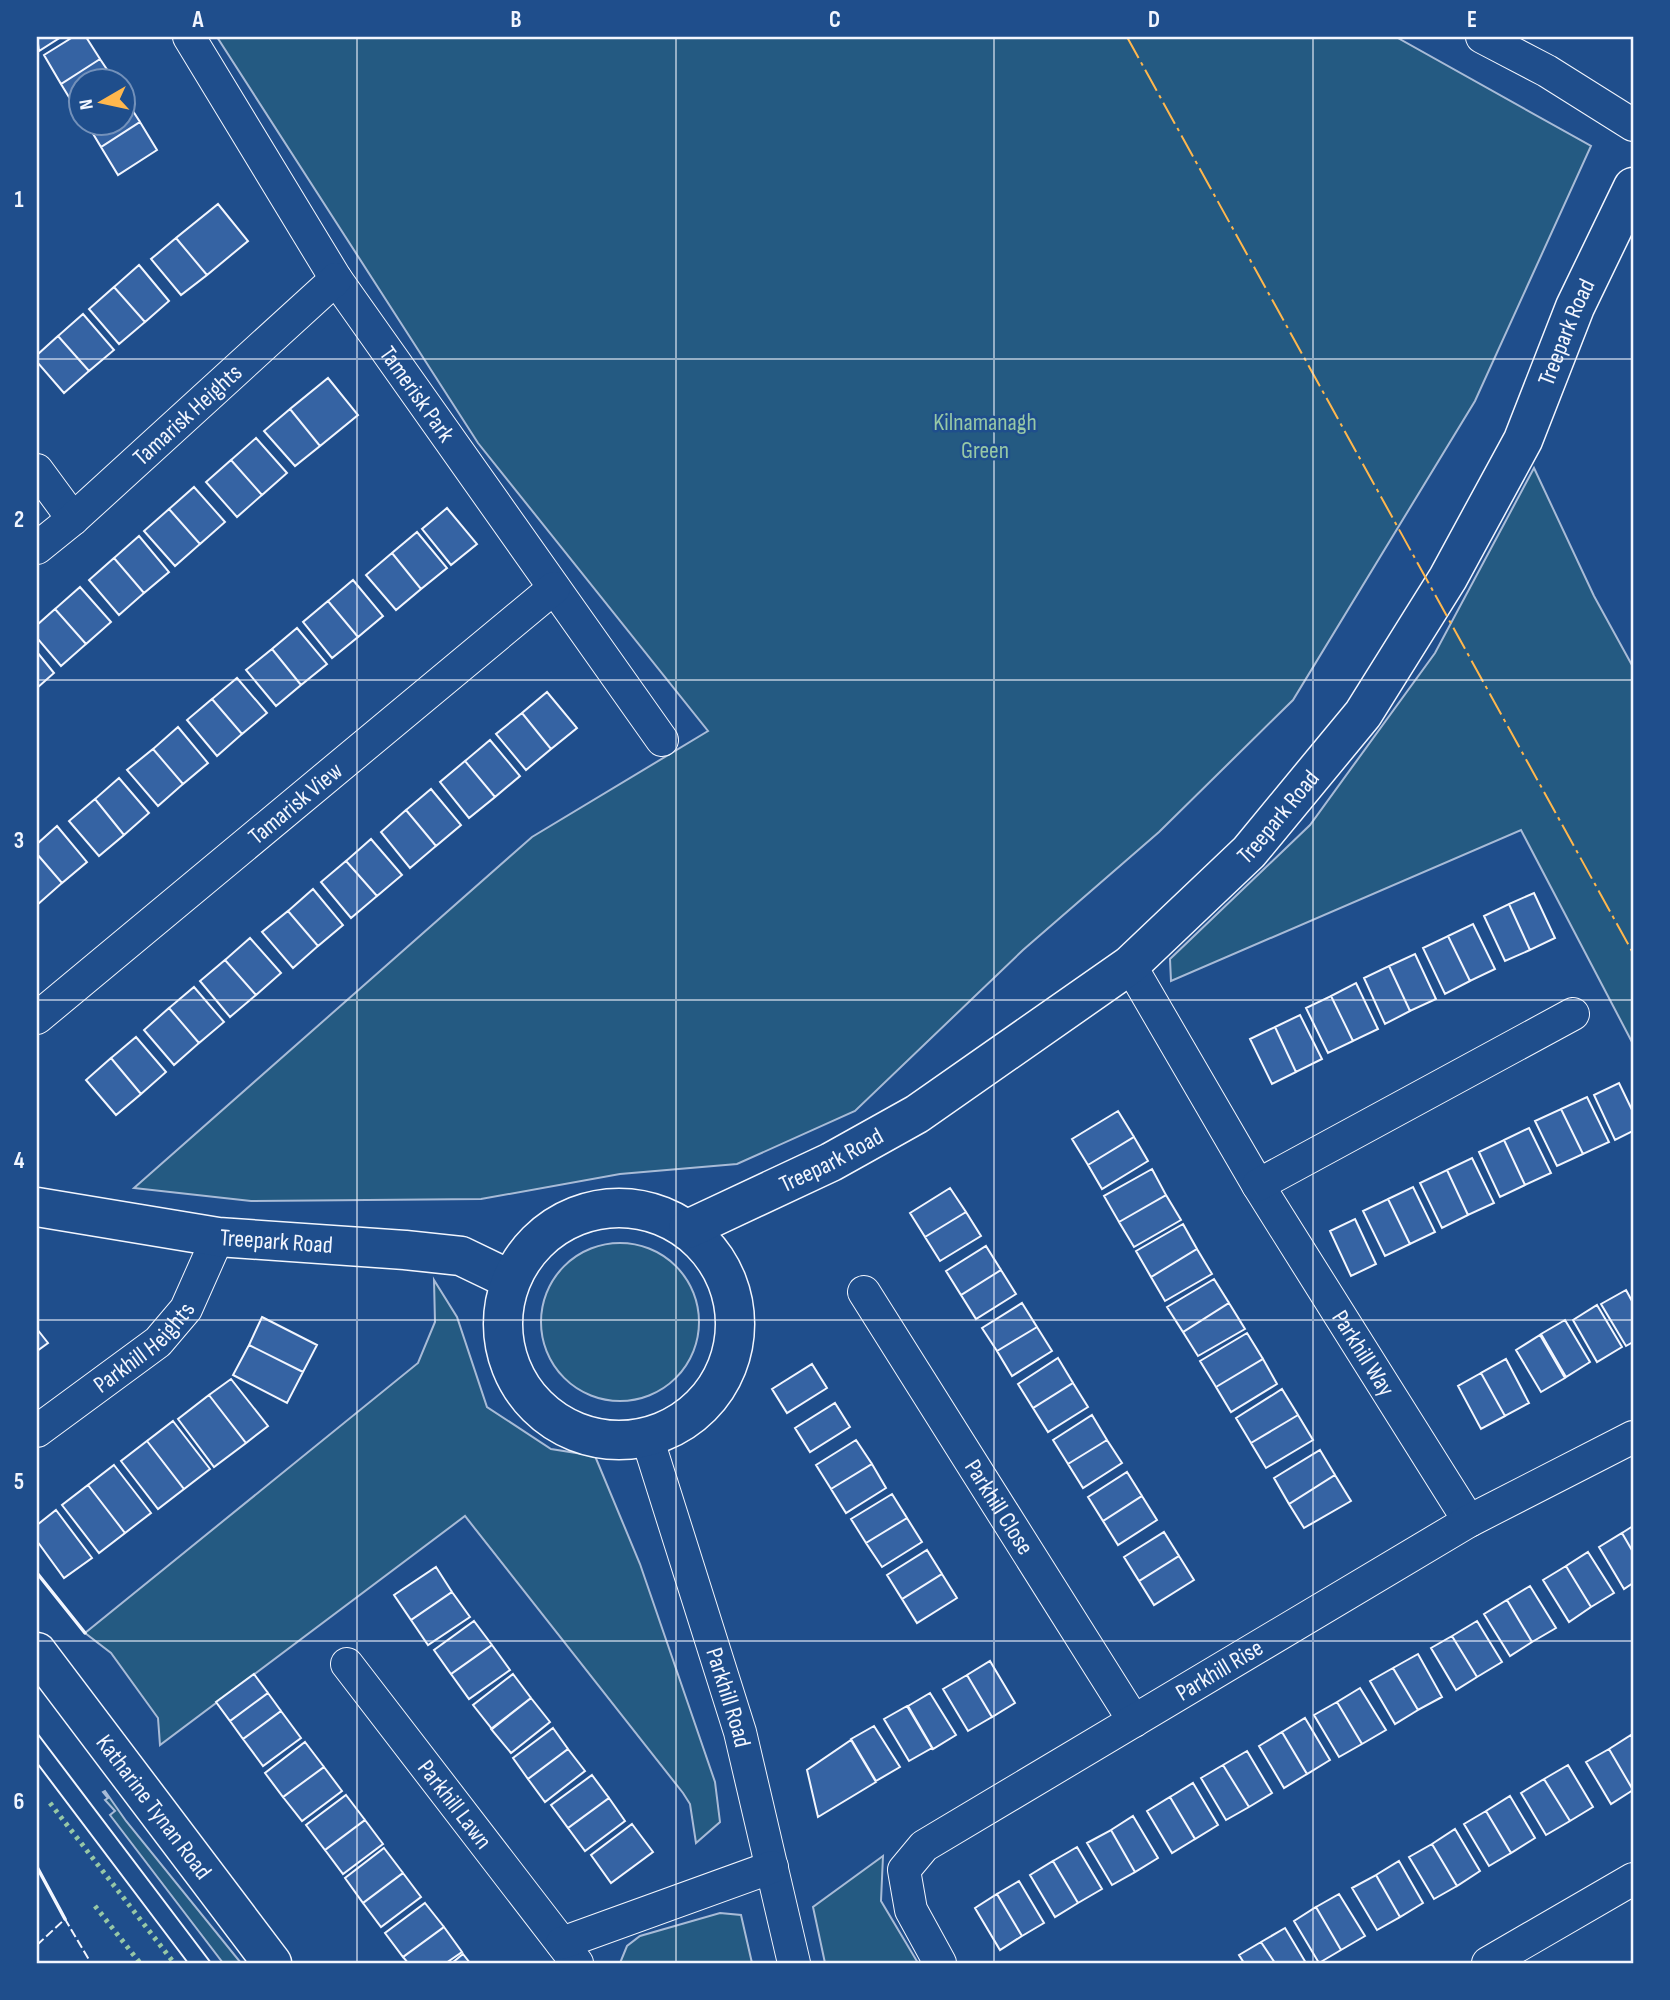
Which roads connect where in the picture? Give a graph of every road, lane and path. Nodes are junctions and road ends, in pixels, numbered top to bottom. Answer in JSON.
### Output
{"nodes":[{"id":1,"x":189,"y":37,"type":"edge"},
{"id":2,"x":1482,"y":37,"type":"edge"},
{"id":3,"x":1633,"y":125,"type":"edge"},
{"id":4,"x":1633,"y":187,"type":"edge"},
{"id":5,"x":336,"y":279,"type":"junction"},
{"id":6,"x":37,"y":470,"type":"edge"},
{"id":7,"x":73,"y":519,"type":"junction"},
{"id":8,"x":37,"y":548,"type":"edge"},
{"id":9,"x":554,"y":588,"type":"junction"},
{"id":10,"x":662,"y":740,"type":"dead end"},
{"id":11,"x":1130,"y":965,"type":"junction"},
{"id":12,"x":1573,"y":1014,"type":"dead end"},
{"id":13,"x":37,"y":1018,"type":"edge"},
{"id":14,"x":1258,"y":1185,"type":"junction"},
{"id":15,"x":37,"y":1207,"type":"edge"},
{"id":16,"x":688,"y":1229,"type":"junction"},
{"id":17,"x":218,"y":1237,"type":"junction"},
{"id":18,"x":511,"y":1280,"type":"junction"},
{"id":19,"x":864,"y":1292,"type":"dead end"},
{"id":20,"x":37,"y":1431,"type":"edge"},
{"id":21,"x":647,"y":1437,"type":"junction"},
{"id":22,"x":1633,"y":1437,"type":"edge"},
{"id":23,"x":1469,"y":1521,"type":"junction"},
{"id":24,"x":37,"y":1654,"type":"edge"},
{"id":25,"x":348,"y":1664,"type":"dead end"},
{"id":26,"x":1134,"y":1721,"type":"junction"},
{"id":27,"x":772,"y":1867,"type":"junction"},
{"id":28,"x":1633,"y":1879,"type":"edge"},
{"id":29,"x":569,"y":1953,"type":"edge"},
{"id":30,"x":272,"y":1963,"type":"edge"},
{"id":31,"x":794,"y":1963,"type":"edge"},
{"id":32,"x":940,"y":1963,"type":"edge"},
{"id":33,"x":1488,"y":1963,"type":"edge"}],
"edges":[{"from":1,"to":5,"type":"street","name":"Tamerisk Park"},
{"from":2,"to":3,"type":"street"},
{"from":4,"to":11,"type":"street","name":"Treepark Road"},
{"from":5,"to":7,"type":"street","name":"Tamarisk Heights"},
{"from":5,"to":9,"type":"street","name":"Tamerisk Park"},
{"from":6,"to":7,"type":"street"},
{"from":7,"to":8,"type":"street","name":"Tamarisk Heights"},
{"from":9,"to":10,"type":"street","name":"Tamerisk Park"},
{"from":9,"to":13,"type":"street","name":"Tamarisk View"},
{"from":11,"to":14,"type":"street","name":"Parkhill Way"},
{"from":11,"to":16,"type":"street","name":"Treepark Road"},
{"from":12,"to":14,"type":"street"},
{"from":14,"to":23,"type":"street","name":"Parkhill Way"},
{"from":15,"to":17,"type":"street","name":"Treepark Road"},
{"from":16,"to":18,"type":"street"},
{"from":16,"to":21,"type":"street"},
{"from":17,"to":18,"type":"street","name":"Treepark Road"},
{"from":17,"to":20,"type":"street","name":"Parkhill Heights"},
{"from":18,"to":21,"type":"street"},
{"from":19,"to":26,"type":"street","name":"Parkhill Close"},
{"from":21,"to":27,"type":"street","name":"Parkhill Road"},
{"from":22,"to":23,"type":"street","name":"Parkhill Rise"},
{"from":23,"to":26,"type":"street","name":"Parkhill Rise"},
{"from":24,"to":30,"type":"street","name":"Katharine Tynan Road"},
{"from":25,"to":29,"type":"street","name":"Parkhill Lawn"},
{"from":26,"to":32,"type":"street","name":"Parkhill Rise"},
{"from":27,"to":29,"type":"street","name":"Parkhill Lawn"},
{"from":27,"to":31,"type":"street","name":"Parkhill Road"},
{"from":28,"to":33,"type":"street"}]}
